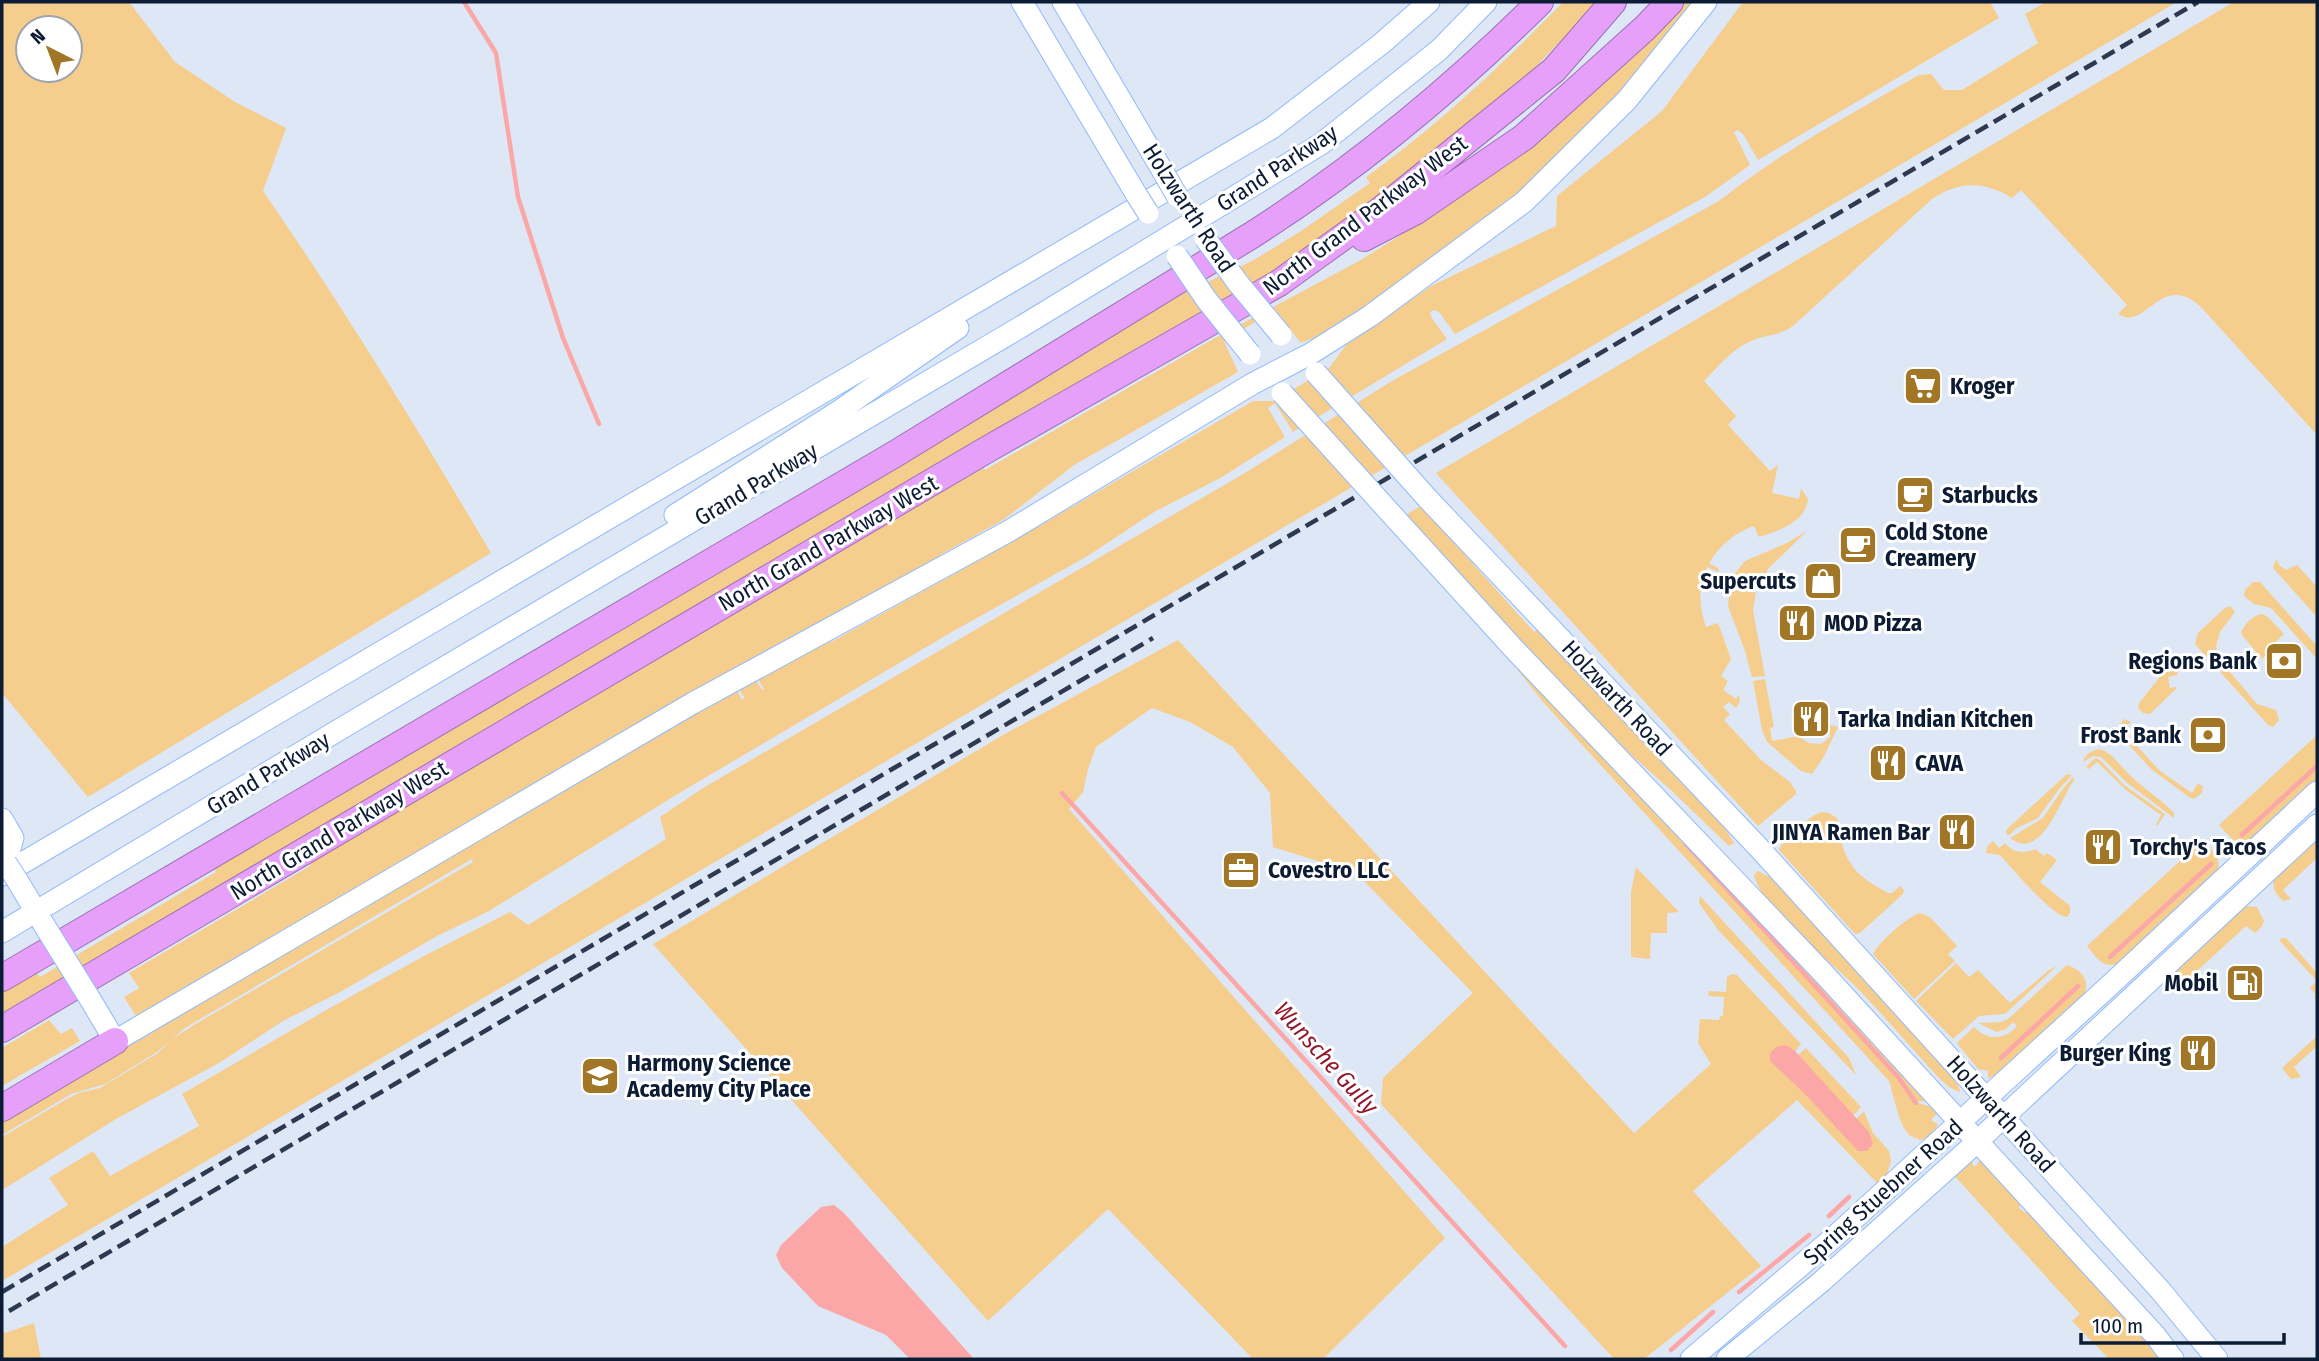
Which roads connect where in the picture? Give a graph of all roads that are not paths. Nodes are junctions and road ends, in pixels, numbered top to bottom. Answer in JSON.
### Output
{"nodes":[{"id":1,"x":1022,"y":2,"type":"edge"},
{"id":2,"x":1063,"y":2,"type":"edge"},
{"id":3,"x":1430,"y":2,"type":"edge"},
{"id":4,"x":1486,"y":2,"type":"edge"},
{"id":5,"x":1540,"y":2,"type":"edge"},
{"id":6,"x":1613,"y":2,"type":"edge"},
{"id":7,"x":1670,"y":2,"type":"edge"},
{"id":8,"x":1706,"y":2,"type":"edge"},
{"id":9,"x":1200,"y":229,"type":"junction"},
{"id":10,"x":1093,"y":234,"type":"junction"},
{"id":11,"x":1171,"y":247,"type":"junction"},
{"id":12,"x":1279,"y":283,"type":"junction"},
{"id":13,"x":1309,"y":365,"type":"junction"},
{"id":14,"x":1268,"y":375,"type":"junction"},
{"id":15,"x":352,"y":722,"type":"junction"},
{"id":16,"x":2317,"y":792,"type":"edge"},
{"id":17,"x":2,"y":819,"type":"edge"},
{"id":18,"x":2317,"y":825,"type":"edge"},
{"id":19,"x":7,"y":867,"type":"edge"},
{"id":20,"x":38,"y":916,"type":"junction"},
{"id":21,"x":2,"y":932,"type":"edge"},
{"id":22,"x":2,"y":978,"type":"edge"},
{"id":23,"x":2,"y":1029,"type":"edge"},
{"id":24,"x":115,"y":1041,"type":"junction"},
{"id":25,"x":1986,"y":1098,"type":"junction"},
{"id":26,"x":2,"y":1108,"type":"edge"},
{"id":27,"x":2003,"y":1116,"type":"junction"},
{"id":28,"x":1960,"y":1123,"type":"junction"},
{"id":29,"x":1977,"y":1141,"type":"junction"},
{"id":30,"x":1690,"y":1359,"type":"edge"},
{"id":31,"x":1727,"y":1359,"type":"edge"},
{"id":32,"x":2173,"y":1359,"type":"edge"},
{"id":33,"x":2217,"y":1359,"type":"edge"}],
"edges":[{"from":1,"to":11,"type":"main road","name":"Holzwarth Road","bridge":true},
{"from":2,"to":9,"type":"main road","name":"Holzwarth Road","bridge":true},
{"from":3,"to":10,"type":"main road"},
{"from":4,"to":9,"type":"main road","name":"Grand Parkway"},
{"from":5,"to":22,"type":"highway","name":"North Grand Parkway West"},
{"from":6,"to":12,"type":"highway","name":"North Grand Parkway West"},
{"from":7,"to":12,"type":"highway"},
{"from":8,"to":13,"type":"main road"},
{"from":9,"to":11,"type":"main road","name":"Grand Parkway"},
{"from":9,"to":13,"type":"main road","name":"Holzwarth Road","bridge":true},
{"from":10,"to":15,"type":"main road"},
{"from":10,"to":19,"type":"main road"},
{"from":11,"to":14,"type":"main road","name":"Holzwarth Road","bridge":true},
{"from":11,"to":15,"type":"main road","name":"Grand Parkway"},
{"from":12,"to":23,"type":"highway","name":"North Grand Parkway West"},
{"from":13,"to":14,"type":"main road"},
{"from":13,"to":25,"type":"main road","name":"Holzwarth Road","bridge":true},
{"from":14,"to":24,"type":"main road"},
{"from":14,"to":28,"type":"main road","name":"Holzwarth Road","bridge":true},
{"from":15,"to":20,"type":"main road","name":"Grand Parkway"},
{"from":16,"to":25,"type":"main road","name":"Spring Stuebner Road"},
{"from":17,"to":19,"type":"main road"},
{"from":18,"to":27,"type":"main road","name":"Spring Stuebner Road"},
{"from":19,"to":20,"type":"main road"},
{"from":20,"to":21,"type":"main road","name":"Grand Parkway"},
{"from":20,"to":24,"type":"main road","bridge":true},
{"from":24,"to":26,"type":"highway"},
{"from":25,"to":27,"type":"main road","name":"Holzwarth Road"},
{"from":25,"to":28,"type":"main road","name":"Spring Stuebner Road"},
{"from":27,"to":29,"type":"main road","name":"Spring Stuebner Road"},
{"from":27,"to":33,"type":"main road","name":"Holzwarth Road"},
{"from":28,"to":29,"type":"main road","name":"Holzwarth Road"},
{"from":28,"to":30,"type":"main road","name":"Spring Stuebner Road"},
{"from":29,"to":31,"type":"main road","name":"Spring Stuebner Road"},
{"from":29,"to":32,"type":"main road","name":"Holzwarth Road"}]}
